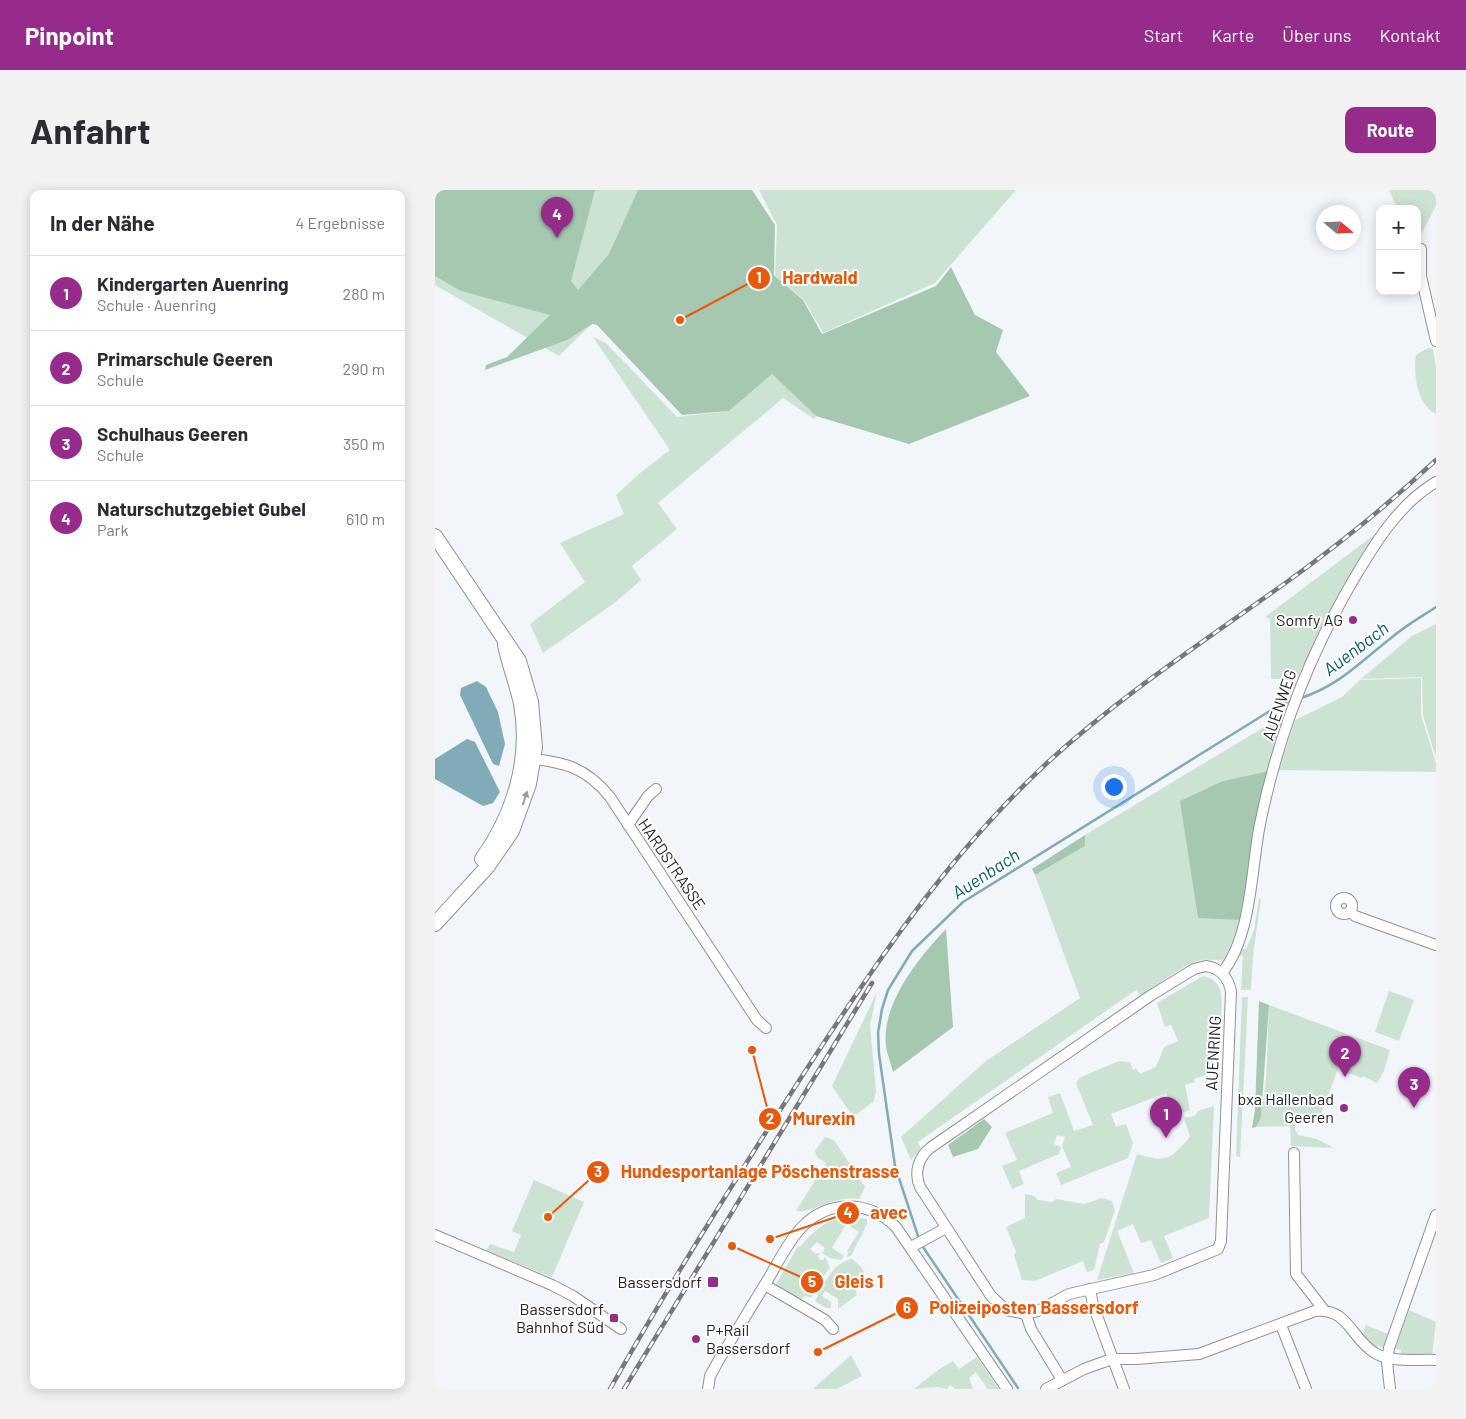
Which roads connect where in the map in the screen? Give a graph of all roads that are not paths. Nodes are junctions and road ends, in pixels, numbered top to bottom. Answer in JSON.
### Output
{"nodes":[{"id":1,"x":1421,"y":250,"type":"edge"},
{"id":2,"x":1436,"y":341,"type":"edge"},
{"id":3,"x":1436,"y":482,"type":"edge"},
{"id":4,"x":435,"y":536,"type":"edge"},
{"id":5,"x":528,"y":758,"type":"junction"},
{"id":6,"x":656,"y":789,"type":"dead end"},
{"id":7,"x":628,"y":825,"type":"junction"},
{"id":8,"x":435,"y":910,"type":"edge"},
{"id":9,"x":1350,"y":911,"type":"dead end"},
{"id":10,"x":435,"y":924,"type":"edge"},
{"id":11,"x":1436,"y":946,"type":"edge"},
{"id":12,"x":1222,"y":973,"type":"junction"},
{"id":13,"x":766,"y":1028,"type":"dead end"},
{"id":14,"x":1294,"y":1153,"type":"dead end"},
{"id":15,"x":1436,"y":1215,"type":"edge"},
{"id":16,"x":946,"y":1228,"type":"junction"},
{"id":17,"x":435,"y":1235,"type":"edge"},
{"id":18,"x":918,"y":1243,"type":"junction"},
{"id":19,"x":765,"y":1285,"type":"junction"},
{"id":20,"x":1090,"y":1288,"type":"junction"},
{"id":21,"x":1324,"y":1310,"type":"junction"},
{"id":22,"x":1027,"y":1314,"type":"junction"},
{"id":23,"x":1281,"y":1325,"type":"junction"},
{"id":24,"x":621,"y":1329,"type":"dead end"},
{"id":25,"x":833,"y":1329,"type":"dead end"},
{"id":26,"x":1387,"y":1357,"type":"junction"},
{"id":27,"x":1112,"y":1359,"type":"junction"},
{"id":28,"x":1436,"y":1360,"type":"edge"},
{"id":29,"x":1062,"y":1380,"type":"junction"},
{"id":30,"x":708,"y":1385,"type":"edge"},
{"id":31,"x":1007,"y":1389,"type":"edge"},
{"id":32,"x":1046,"y":1389,"type":"edge"},
{"id":33,"x":1124,"y":1389,"type":"edge"},
{"id":34,"x":1306,"y":1389,"type":"edge"},
{"id":35,"x":1389,"y":1389,"type":"edge"}],
"edges":[{"from":1,"to":2,"type":"street"},
{"from":3,"to":12,"type":"street","name":"AUENWEG"},
{"from":4,"to":5,"type":"main road"},
{"from":5,"to":7,"type":"street","name":"HARDSTRASSE"},
{"from":5,"to":8,"type":"main road"},
{"from":10,"to":5,"type":"main road","one_way":true},
{"from":6,"to":7,"type":"street"},
{"from":7,"to":13,"type":"street","name":"HARDSTRASSE"},
{"from":9,"to":11,"type":"street"},
{"from":12,"to":16,"type":"street"},
{"from":12,"to":20,"type":"street","name":"AUENRING"},
{"from":14,"to":21,"type":"street"},
{"from":15,"to":26,"type":"street"},
{"from":16,"to":18,"type":"street"},
{"from":16,"to":22,"type":"street"},
{"from":17,"to":24,"type":"street"},
{"from":18,"to":19,"type":"street"},
{"from":18,"to":31,"type":"street"},
{"from":19,"to":25,"type":"street"},
{"from":19,"to":30,"type":"street"},
{"from":20,"to":22,"type":"street","name":"AUENRING"},
{"from":20,"to":27,"type":"street"},
{"from":21,"to":23,"type":"street"},
{"from":21,"to":26,"type":"street"},
{"from":22,"to":29,"type":"street"},
{"from":23,"to":27,"type":"street"},
{"from":23,"to":34,"type":"street"},
{"from":26,"to":28,"type":"street"},
{"from":26,"to":35,"type":"street"},
{"from":27,"to":29,"type":"street"},
{"from":27,"to":33,"type":"street"},
{"from":29,"to":32,"type":"street"}]}
